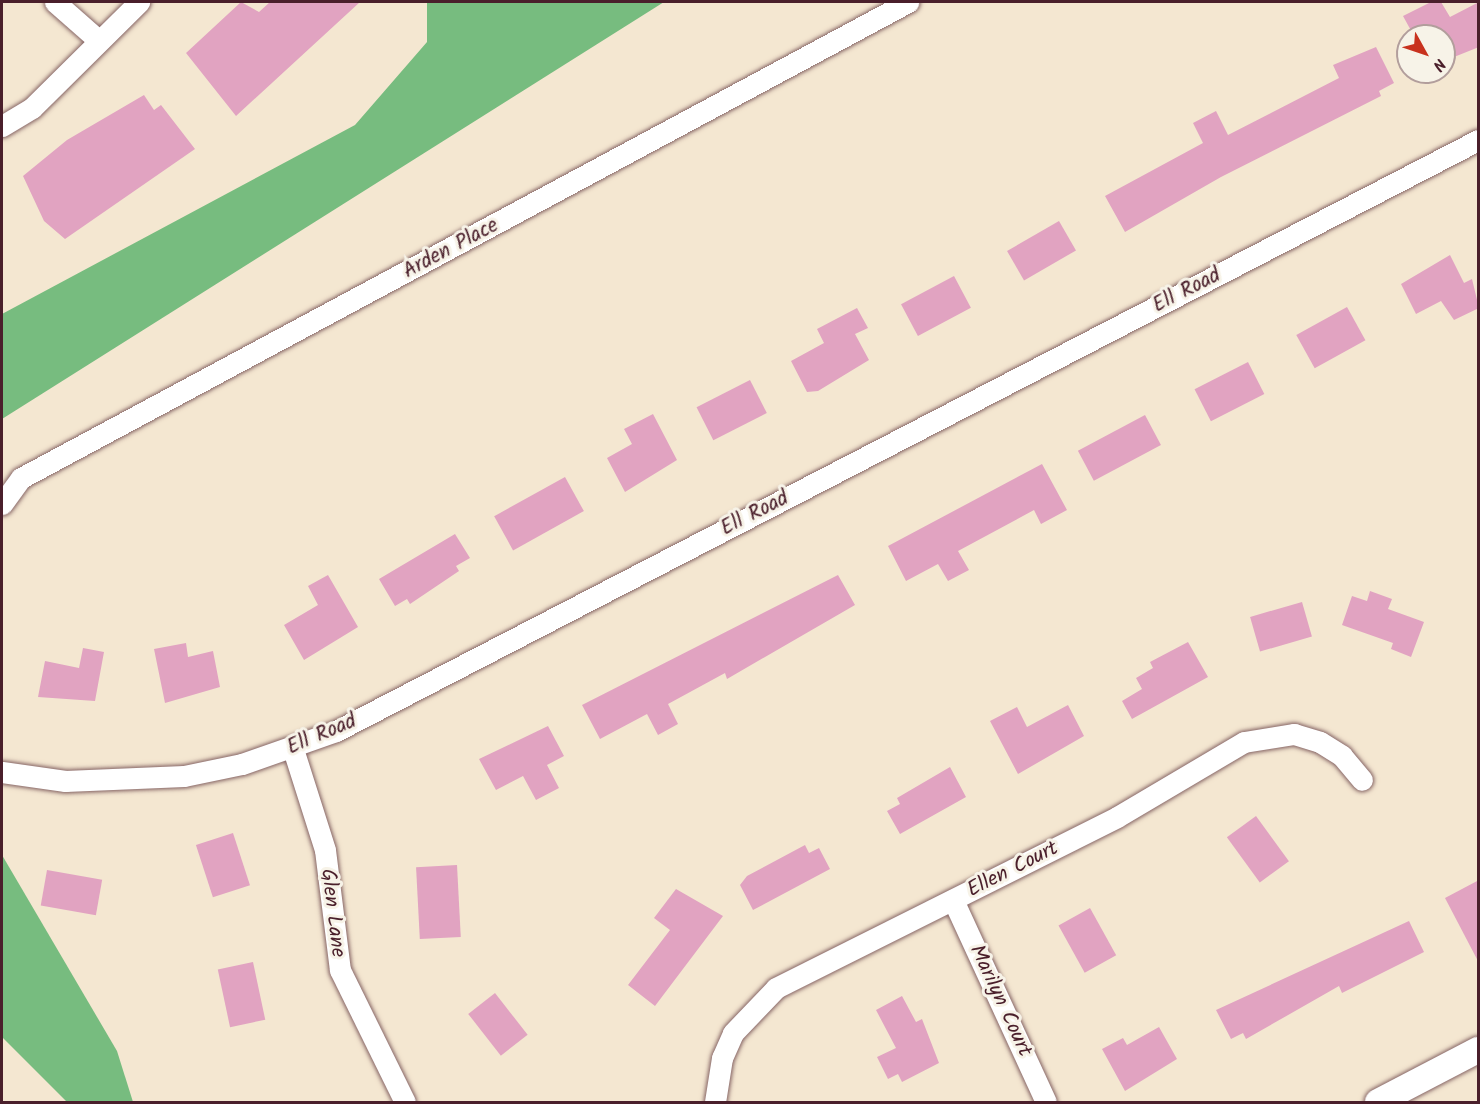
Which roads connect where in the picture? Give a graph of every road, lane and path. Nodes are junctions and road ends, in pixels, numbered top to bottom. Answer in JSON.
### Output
{"nodes":[{"id":1,"x":55,"y":2,"type":"edge"},
{"id":2,"x":139,"y":2,"type":"edge"},
{"id":3,"x":908,"y":2,"type":"edge"},
{"id":4,"x":97,"y":39,"type":"junction"},
{"id":5,"x":2,"y":126,"type":"edge"},
{"id":6,"x":1479,"y":140,"type":"edge"},
{"id":7,"x":2,"y":504,"type":"edge"},
{"id":8,"x":293,"y":749,"type":"junction"},
{"id":9,"x":2,"y":771,"type":"edge"},
{"id":10,"x":1362,"y":780,"type":"dead end"},
{"id":11,"x":953,"y":900,"type":"junction"},
{"id":12,"x":1479,"y":1050,"type":"edge"},
{"id":13,"x":405,"y":1102,"type":"edge"},
{"id":14,"x":715,"y":1102,"type":"edge"},
{"id":15,"x":1046,"y":1102,"type":"edge"},
{"id":16,"x":1378,"y":1102,"type":"edge"}],
"edges":[{"from":1,"to":4,"type":"street"},
{"from":2,"to":4,"type":"street"},
{"from":3,"to":7,"type":"street","name":"Arden Place"},
{"from":4,"to":5,"type":"street"},
{"from":6,"to":8,"type":"street","name":"Ell Road"},
{"from":8,"to":9,"type":"street","name":"Ell Road"},
{"from":8,"to":13,"type":"street","name":"Glen Lane"},
{"from":10,"to":11,"type":"street","name":"Ellen Court"},
{"from":11,"to":14,"type":"street","name":"Ellen Court"},
{"from":11,"to":15,"type":"street","name":"Marilyn Court"},
{"from":12,"to":16,"type":"street"}]}
